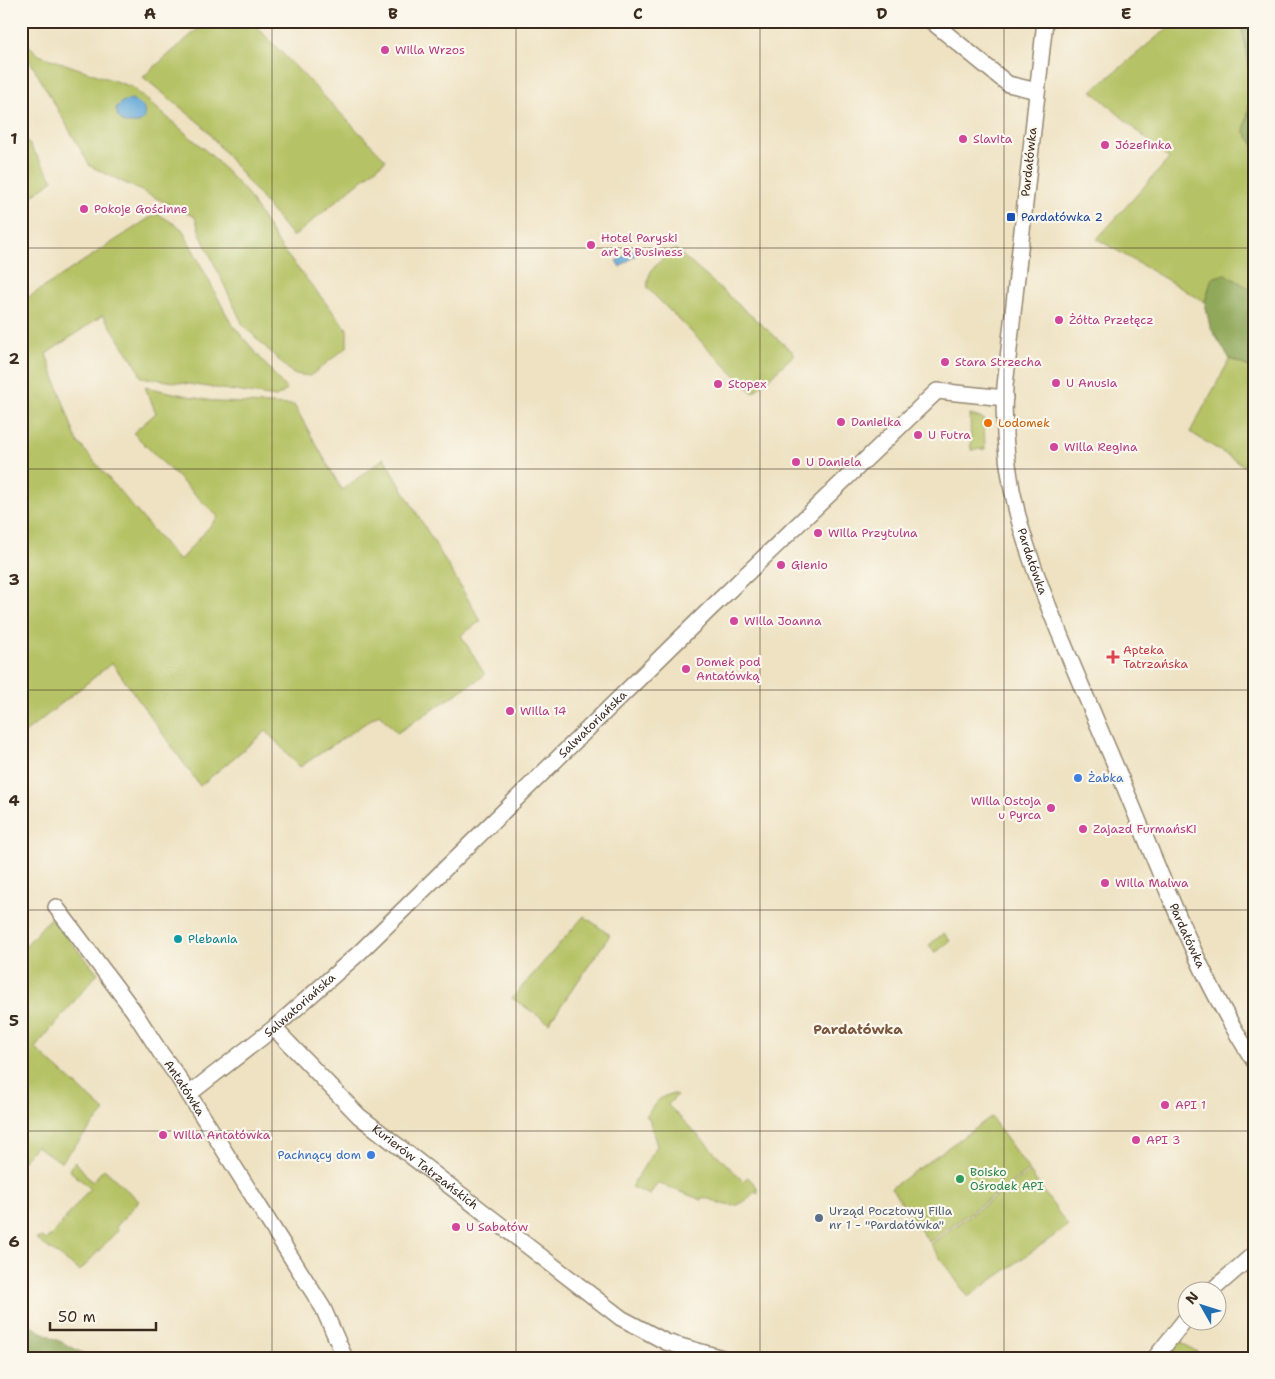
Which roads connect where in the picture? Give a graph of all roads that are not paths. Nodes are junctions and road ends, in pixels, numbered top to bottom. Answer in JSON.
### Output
{"nodes":[{"id":1,"x":930,"y":21,"type":"edge"},
{"id":2,"x":1045,"y":21,"type":"edge"},
{"id":3,"x":1037,"y":91,"type":"junction"},
{"id":4,"x":1005,"y":398,"type":"junction"},
{"id":5,"x":56,"y":907,"type":"dead end"},
{"id":6,"x":274,"y":1028,"type":"junction"},
{"id":7,"x":1254,"y":1061,"type":"edge"},
{"id":8,"x":189,"y":1094,"type":"junction"},
{"id":9,"x":1254,"y":1254,"type":"edge"},
{"id":10,"x":1222,"y":1282,"type":"edge"},
{"id":11,"x":1178,"y":1329,"type":"edge"},
{"id":12,"x":345,"y":1358,"type":"edge"},
{"id":13,"x":722,"y":1358,"type":"edge"},
{"id":14,"x":1155,"y":1358,"type":"edge"}],
"edges":[{"from":1,"to":3,"type":"street"},
{"from":2,"to":3,"type":"street","name":"Pardałówka"},
{"from":3,"to":4,"type":"street","name":"Pardałówka"},
{"from":4,"to":6,"type":"street","name":"Salwatoriańska"},
{"from":4,"to":7,"type":"street","name":"Pardałówka"},
{"from":5,"to":8,"type":"street","name":"Antałówka"},
{"from":6,"to":8,"type":"street","name":"Salwatoriańska"},
{"from":6,"to":13,"type":"street","name":"Kurierów Tatrzańskich"},
{"from":8,"to":12,"type":"street","name":"Antałówka"},
{"from":9,"to":10,"type":"street"},
{"from":11,"to":14,"type":"street"}]}
